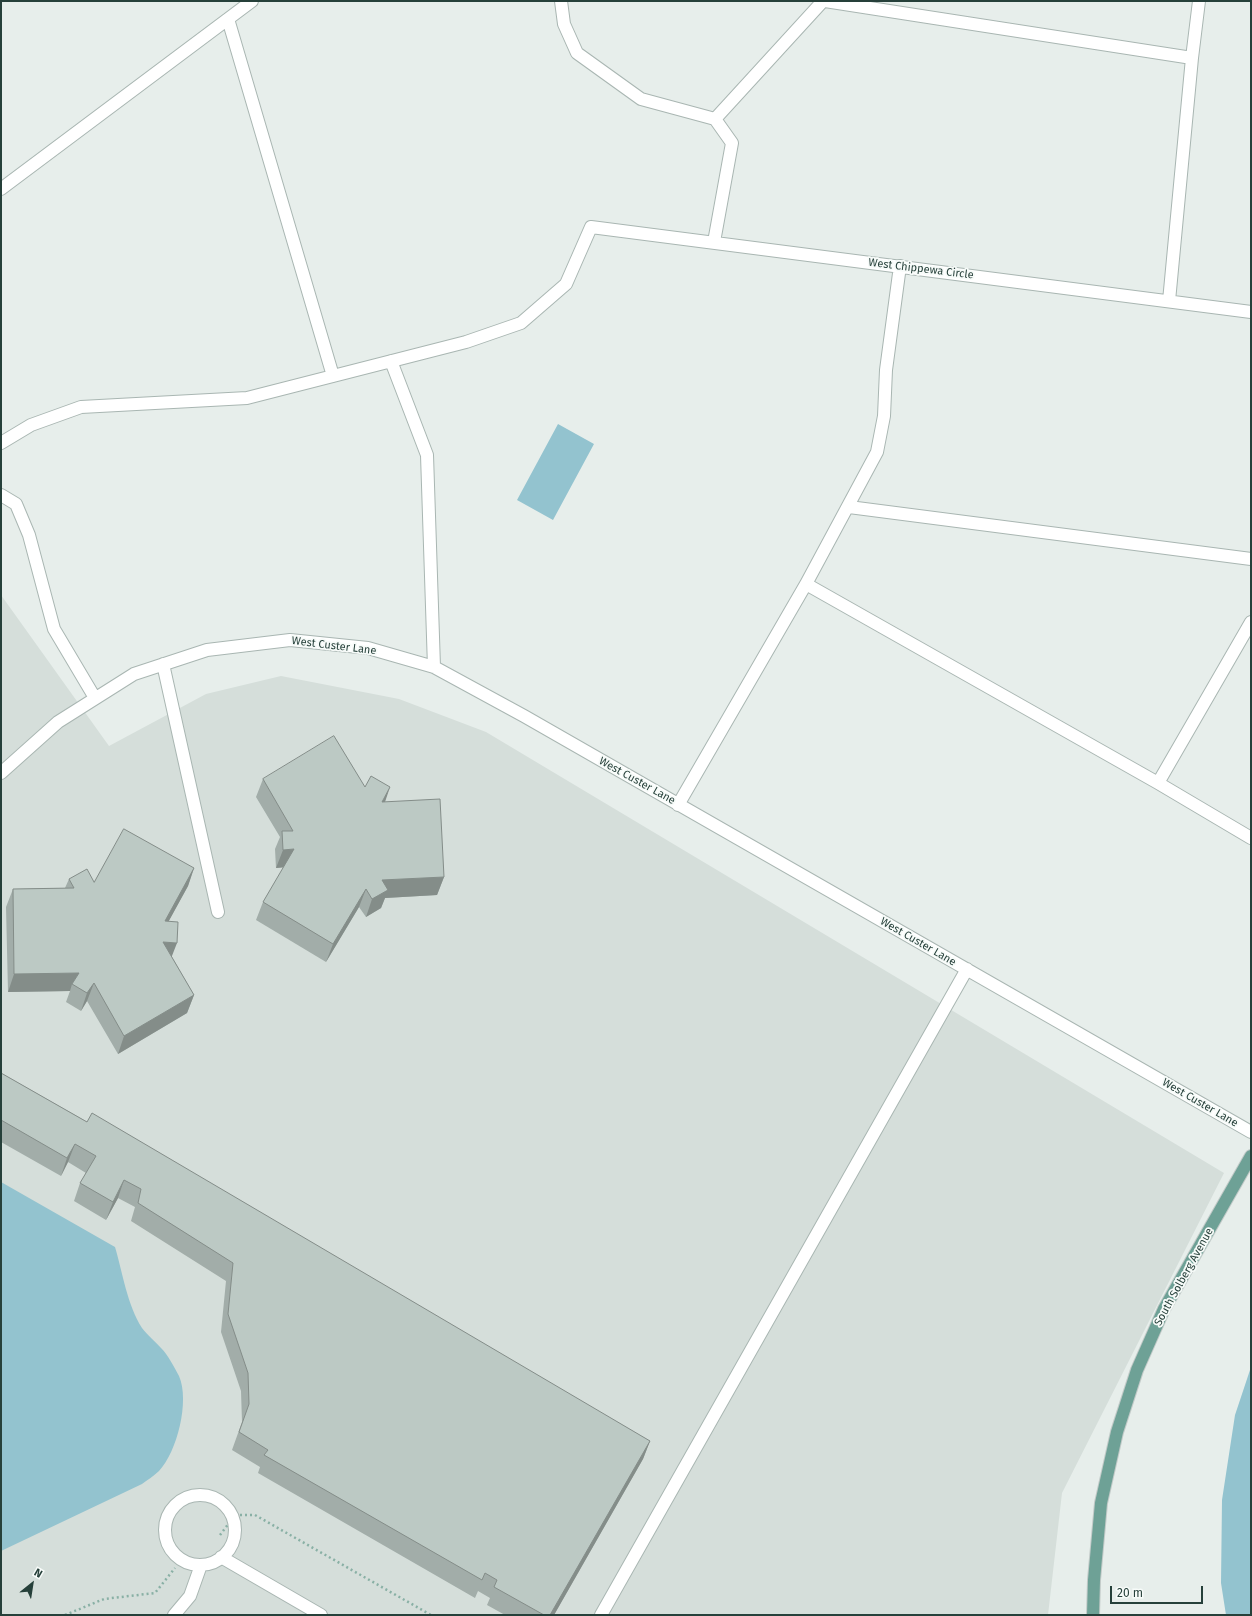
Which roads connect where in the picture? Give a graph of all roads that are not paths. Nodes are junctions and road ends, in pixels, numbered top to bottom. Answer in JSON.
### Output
{"nodes":[{"id":1,"x":252,"y":1,"type":"edge"},
{"id":2,"x":561,"y":1,"type":"edge"},
{"id":3,"x":824,"y":1,"type":"edge"},
{"id":4,"x":1199,"y":1,"type":"edge"},
{"id":5,"x":228,"y":19,"type":"junction"},
{"id":6,"x":1192,"y":58,"type":"junction"},
{"id":7,"x":715,"y":119,"type":"junction"},
{"id":8,"x":1,"y":189,"type":"edge"},
{"id":9,"x":714,"y":242,"type":"junction"},
{"id":10,"x":900,"y":266,"type":"junction"},
{"id":11,"x":1169,"y":301,"type":"junction"},
{"id":12,"x":1251,"y":312,"type":"edge"},
{"id":13,"x":391,"y":361,"type":"junction"},
{"id":14,"x":333,"y":376,"type":"junction"},
{"id":15,"x":1,"y":443,"type":"edge"},
{"id":16,"x":1,"y":495,"type":"edge"},
{"id":17,"x":849,"y":507,"type":"junction"},
{"id":18,"x":1251,"y":559,"type":"edge"},
{"id":19,"x":806,"y":584,"type":"junction"},
{"id":20,"x":1251,"y":622,"type":"edge"},
{"id":21,"x":163,"y":664,"type":"junction"},
{"id":22,"x":434,"y":667,"type":"junction"},
{"id":23,"x":95,"y":698,"type":"junction"},
{"id":24,"x":1,"y":773,"type":"edge"},
{"id":25,"x":1158,"y":783,"type":"junction"},
{"id":26,"x":678,"y":805,"type":"junction"},
{"id":27,"x":1251,"y":838,"type":"edge"},
{"id":28,"x":218,"y":912,"type":"dead end"},
{"id":29,"x":967,"y":970,"type":"junction"},
{"id":30,"x":1251,"y":1132,"type":"edge"},
{"id":31,"x":1251,"y":1156,"type":"edge"},
{"id":32,"x":221,"y":1557,"type":"junction"},
{"id":33,"x":201,"y":1565,"type":"junction"},
{"id":34,"x":174,"y":1615,"type":"edge"},
{"id":35,"x":321,"y":1615,"type":"edge"},
{"id":36,"x":601,"y":1615,"type":"edge"},
{"id":37,"x":1092,"y":1615,"type":"edge"}],
"edges":[{"from":1,"to":5,"type":"street"},
{"from":2,"to":7,"type":"street"},
{"from":3,"to":6,"type":"street"},
{"from":3,"to":7,"type":"street"},
{"from":4,"to":6,"type":"street"},
{"from":5,"to":8,"type":"street"},
{"from":5,"to":14,"type":"street"},
{"from":6,"to":11,"type":"street"},
{"from":7,"to":9,"type":"street"},
{"from":9,"to":10,"type":"street","name":"West Chippewa Circle"},
{"from":9,"to":13,"type":"street","name":"West Chippewa Circle"},
{"from":10,"to":11,"type":"street","name":"West Chippewa Circle"},
{"from":10,"to":17,"type":"street"},
{"from":11,"to":12,"type":"street","name":"West Chippewa Circle"},
{"from":13,"to":14,"type":"street"},
{"from":13,"to":22,"type":"street"},
{"from":14,"to":15,"type":"street"},
{"from":16,"to":23,"type":"street"},
{"from":17,"to":18,"type":"street"},
{"from":17,"to":19,"type":"street"},
{"from":19,"to":25,"type":"street"},
{"from":19,"to":26,"type":"street"},
{"from":20,"to":25,"type":"street"},
{"from":21,"to":22,"type":"street","name":"West Custer Lane"},
{"from":21,"to":23,"type":"street","name":"West Custer Lane"},
{"from":21,"to":28,"type":"street"},
{"from":22,"to":26,"type":"street","name":"West Custer Lane"},
{"from":23,"to":24,"type":"street","name":"West Custer Lane"},
{"from":25,"to":27,"type":"street"},
{"from":26,"to":29,"type":"street","name":"West Custer Lane"},
{"from":29,"to":30,"type":"street","name":"West Custer Lane"},
{"from":29,"to":36,"type":"street"},
{"from":31,"to":37,"type":"main road","name":"South Solberg Avenue"},
{"from":32,"to":33,"type":"street"},
{"from":32,"to":33,"type":"street"},
{"from":32,"to":35,"type":"street"},
{"from":33,"to":34,"type":"street"}]}
